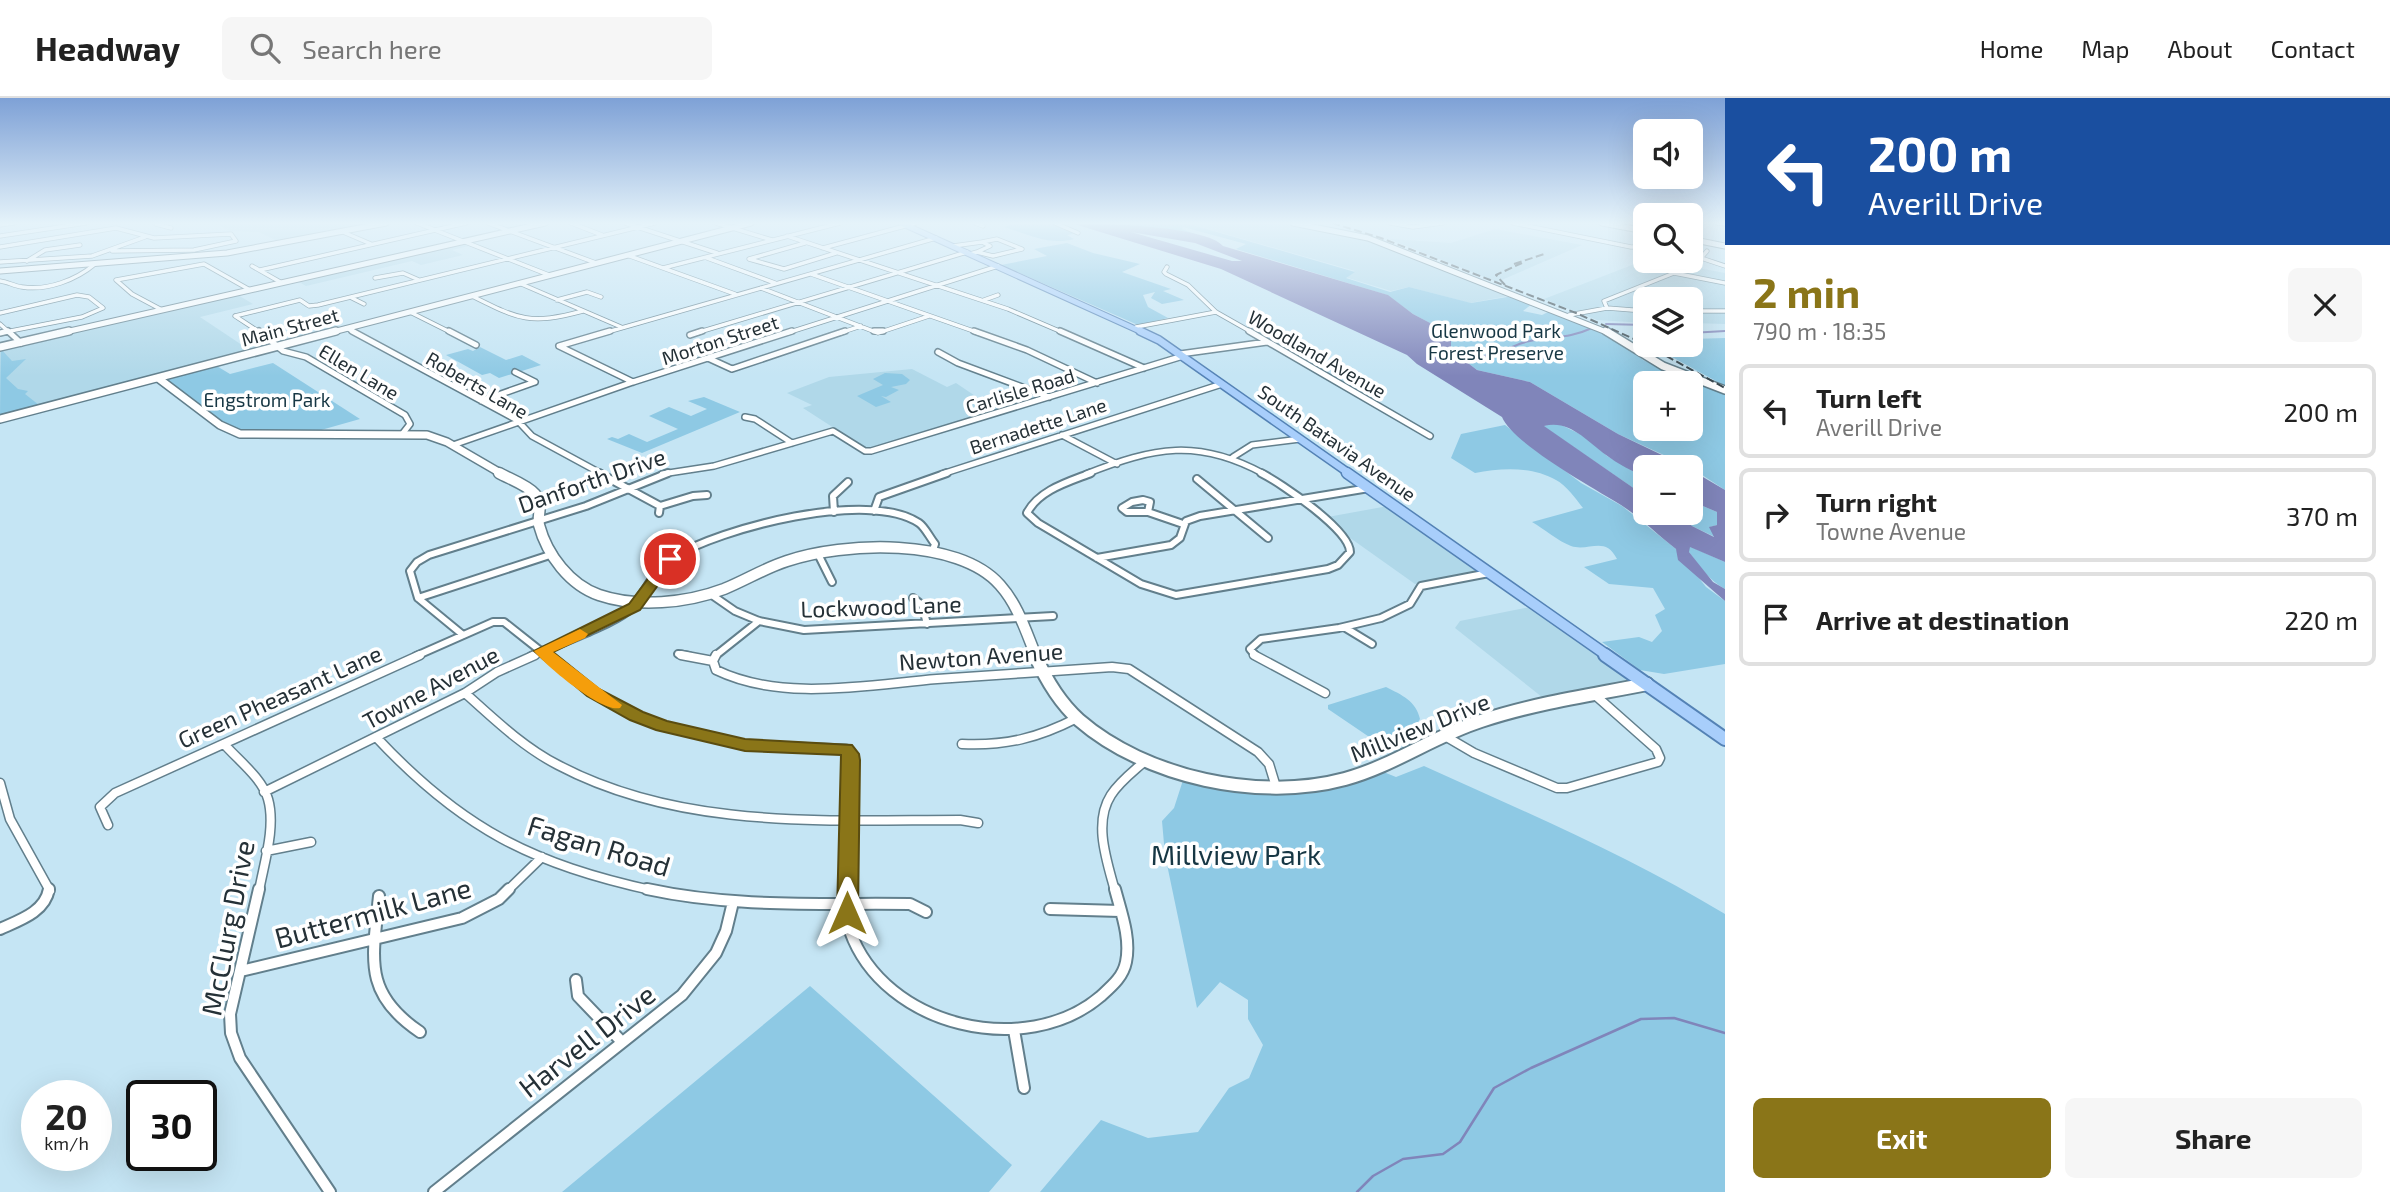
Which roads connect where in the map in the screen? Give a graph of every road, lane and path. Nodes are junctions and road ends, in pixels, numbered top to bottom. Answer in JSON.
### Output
{"nodes":[{"id":1,"x":83,"y":274,"type":"edge"},
{"id":2,"x":152,"y":274,"type":"edge"},
{"id":3,"x":222,"y":274,"type":"edge"},
{"id":4,"x":266,"y":274,"type":"edge"},
{"id":5,"x":322,"y":274,"type":"edge"},
{"id":6,"x":396,"y":274,"type":"edge"},
{"id":7,"x":404,"y":274,"type":"edge"},
{"id":8,"x":447,"y":274,"type":"edge"},
{"id":9,"x":553,"y":274,"type":"edge"},
{"id":10,"x":680,"y":274,"type":"edge"},
{"id":11,"x":750,"y":274,"type":"edge"},
{"id":12,"x":810,"y":274,"type":"joint"},
{"id":13,"x":890,"y":274,"type":"edge"},
{"id":14,"x":903,"y":274,"type":"edge"},
{"id":15,"x":972,"y":274,"type":"edge"},
{"id":16,"x":1016,"y":274,"type":"edge"},
{"id":17,"x":1166,"y":274,"type":"edge"},
{"id":18,"x":1463,"y":274,"type":"edge"},
{"id":19,"x":1671,"y":274,"type":"edge"},
{"id":20,"x":1680,"y":274,"type":"edge"},
{"id":21,"x":549,"y":275,"type":"joint"},
{"id":22,"x":375,"y":278,"type":"dead end"},
{"id":23,"x":0,"y":281,"type":"edge"},
{"id":24,"x":419,"y":281,"type":"junction"},
{"id":25,"x":1723,"y":281,"type":"edge"},
{"id":26,"x":282,"y":283,"type":"junction"},
{"id":27,"x":519,"y":284,"type":"junction"},
{"id":28,"x":776,"y":284,"type":"junction"},
{"id":29,"x":937,"y":285,"type":"junction"},
{"id":30,"x":847,"y":287,"type":"junction"},
{"id":31,"x":761,"y":288,"type":"junction"},
{"id":32,"x":250,"y":290,"type":"junction"},
{"id":33,"x":737,"y":295,"type":"junction"},
{"id":34,"x":998,"y":295,"type":"dead end"},
{"id":35,"x":472,"y":296,"type":"junction"},
{"id":36,"x":351,"y":297,"type":"junction"},
{"id":37,"x":601,"y":297,"type":"dead end"},
{"id":38,"x":556,"y":300,"type":"junction"},
{"id":39,"x":983,"y":300,"type":"junction"},
{"id":40,"x":887,"y":301,"type":"junction"},
{"id":41,"x":797,"y":302,"type":"junction"},
{"id":42,"x":364,"y":304,"type":"dead end"},
{"id":43,"x":1607,"y":308,"type":"junction"},
{"id":44,"x":162,"y":310,"type":"junction"},
{"id":45,"x":1633,"y":310,"type":"edge"},
{"id":46,"x":583,"y":311,"type":"junction"},
{"id":47,"x":1703,"y":311,"type":"edge"},
{"id":48,"x":1725,"y":311,"type":"edge"},
{"id":49,"x":410,"y":312,"type":"junction"},
{"id":50,"x":1216,"y":312,"type":"junction"},
{"id":51,"x":0,"y":313,"type":"edge"},
{"id":52,"x":1569,"y":315,"type":"junction"},
{"id":53,"x":930,"y":316,"type":"junction"},
{"id":54,"x":837,"y":317,"type":"junction"},
{"id":55,"x":0,"y":324,"type":"edge"},
{"id":56,"x":861,"y":326,"type":"junction"},
{"id":57,"x":1136,"y":327,"type":"junction"},
{"id":58,"x":346,"y":328,"type":"junction"},
{"id":59,"x":622,"y":328,"type":"junction"},
{"id":60,"x":8,"y":331,"type":"junction"},
{"id":61,"x":0,"y":332,"type":"edge"},
{"id":62,"x":690,"y":335,"type":"dead end"},
{"id":63,"x":1268,"y":342,"type":"junction"},
{"id":64,"x":21,"y":343,"type":"junction"},
{"id":65,"x":476,"y":345,"type":"dead end"},
{"id":66,"x":277,"y":346,"type":"junction"},
{"id":67,"x":0,"y":347,"type":"edge"},
{"id":68,"x":938,"y":352,"type":"dead end"},
{"id":69,"x":1182,"y":355,"type":"junction"},
{"id":70,"x":708,"y":358,"type":"junction"},
{"id":71,"x":1145,"y":368,"type":"junction"},
{"id":72,"x":515,"y":372,"type":"dead end"},
{"id":73,"x":158,"y":378,"type":"junction"},
{"id":74,"x":633,"y":382,"type":"junction"},
{"id":75,"x":1097,"y":383,"type":"junction"},
{"id":76,"x":1222,"y":384,"type":"junction"},
{"id":77,"x":1725,"y":390,"type":"edge"},
{"id":78,"x":1049,"y":397,"type":"junction"},
{"id":79,"x":481,"y":401,"type":"junction"},
{"id":80,"x":746,"y":417,"type":"dead end"},
{"id":81,"x":0,"y":419,"type":"edge"},
{"id":82,"x":520,"y":422,"type":"junction"},
{"id":83,"x":833,"y":431,"type":"joint"},
{"id":84,"x":403,"y":433,"type":"junction"},
{"id":85,"x":1062,"y":435,"type":"junction"},
{"id":86,"x":1430,"y":436,"type":"dead end"},
{"id":87,"x":1300,"y":439,"type":"junction"},
{"id":88,"x":792,"y":443,"type":"junction"},
{"id":89,"x":453,"y":445,"type":"junction"},
{"id":90,"x":1233,"y":457,"type":"junction"},
{"id":91,"x":1117,"y":464,"type":"junction"},
{"id":92,"x":1197,"y":479,"type":"dead end"},
{"id":93,"x":848,"y":482,"type":"dead end"},
{"id":94,"x":629,"y":488,"type":"junction"},
{"id":95,"x":1370,"y":488,"type":"junction"},
{"id":96,"x":706,"y":495,"type":"dead end"},
{"id":97,"x":1299,"y":500,"type":"junction"},
{"id":98,"x":1234,"y":510,"type":"junction"},
{"id":99,"x":874,"y":511,"type":"junction"},
{"id":100,"x":834,"y":512,"type":"junction"},
{"id":101,"x":1147,"y":512,"type":"dead end"},
{"id":102,"x":538,"y":520,"type":"junction"},
{"id":103,"x":1183,"y":524,"type":"junction"},
{"id":104,"x":1268,"y":538,"type":"dead end"},
{"id":105,"x":932,"y":553,"type":"junction"},
{"id":106,"x":553,"y":554,"type":"junction"},
{"id":107,"x":818,"y":554,"type":"junction"},
{"id":108,"x":1097,"y":558,"type":"junction"},
{"id":109,"x":1490,"y":573,"type":"junction"},
{"id":110,"x":832,"y":582,"type":"dead end"},
{"id":111,"x":709,"y":593,"type":"junction"},
{"id":112,"x":418,"y":598,"type":"junction"},
{"id":113,"x":913,"y":598,"type":"dead end"},
{"id":114,"x":639,"y":601,"type":"junction"},
{"id":115,"x":1053,"y":616,"type":"dead end"},
{"id":116,"x":1020,"y":618,"type":"junction"},
{"id":117,"x":759,"y":621,"type":"junction"},
{"id":118,"x":928,"y":624,"type":"junction"},
{"id":119,"x":1344,"y":627,"type":"junction"},
{"id":120,"x":463,"y":635,"type":"junction"},
{"id":121,"x":1372,"y":643,"type":"dead end"},
{"id":122,"x":542,"y":651,"type":"junction"},
{"id":123,"x":678,"y":654,"type":"dead end"},
{"id":124,"x":713,"y":661,"type":"junction"},
{"id":125,"x":1043,"y":672,"type":"junction"},
{"id":126,"x":1647,"y":684,"type":"junction"},
{"id":127,"x":465,"y":693,"type":"junction"},
{"id":128,"x":1325,"y":693,"type":"dead end"},
{"id":129,"x":1595,"y":695,"type":"junction"},
{"id":130,"x":1077,"y":718,"type":"junction"},
{"id":131,"x":1445,"y":736,"type":"junction"},
{"id":132,"x":376,"y":737,"type":"junction"},
{"id":133,"x":1725,"y":739,"type":"edge"},
{"id":134,"x":224,"y":744,"type":"junction"},
{"id":135,"x":962,"y":744,"type":"dead end"},
{"id":136,"x":1147,"y":760,"type":"junction"},
{"id":137,"x":0,"y":783,"type":"edge"},
{"id":138,"x":1276,"y":787,"type":"junction"},
{"id":139,"x":264,"y":792,"type":"junction"},
{"id":140,"x":848,"y":820,"type":"junction"},
{"id":141,"x":978,"y":823,"type":"dead end"},
{"id":142,"x":108,"y":825,"type":"dead end"},
{"id":143,"x":312,"y":842,"type":"dead end"},
{"id":144,"x":266,"y":851,"type":"junction"},
{"id":145,"x":542,"y":857,"type":"junction"},
{"id":146,"x":379,"y":896,"type":"dead end"},
{"id":147,"x":733,"y":902,"type":"junction"},
{"id":148,"x":847,"y":903,"type":"junction"},
{"id":149,"x":1050,"y":909,"type":"dead end"},
{"id":150,"x":1120,"y":911,"type":"junction"},
{"id":151,"x":926,"y":912,"type":"dead end"},
{"id":152,"x":0,"y":929,"type":"edge"},
{"id":153,"x":375,"y":939,"type":"junction"},
{"id":154,"x":241,"y":971,"type":"junction"},
{"id":155,"x":576,"y":980,"type":"dead end"},
{"id":156,"x":1013,"y":1030,"type":"junction"},
{"id":157,"x":420,"y":1032,"type":"dead end"},
{"id":158,"x":622,"y":1041,"type":"junction"},
{"id":159,"x":1024,"y":1088,"type":"dead end"},
{"id":160,"x":330,"y":1192,"type":"edge"},
{"id":161,"x":434,"y":1192,"type":"edge"}],
"edges":[{"from":1,"to":23,"type":"street"},
{"from":2,"to":44,"type":"street"},
{"from":3,"to":32,"type":"street"},
{"from":4,"to":26,"type":"street"},
{"from":5,"to":26,"type":"main road"},
{"from":6,"to":22,"type":"street"},
{"from":7,"to":24,"type":"street"},
{"from":8,"to":24,"type":"street"},
{"from":9,"to":21,"type":"main road","name":"Main Street"},
{"from":10,"to":33,"type":"street"},
{"from":11,"to":28,"type":"street"},
{"from":12,"to":28,"type":"street"},
{"from":12,"to":30,"type":"street"},
{"from":13,"to":30,"type":"street"},
{"from":14,"to":29,"type":"street"},
{"from":15,"to":29,"type":"street","name":"Morton Street"},
{"from":16,"to":57,"type":"main road","name":"South Batavia Avenue"},
{"from":17,"to":50,"type":"street","name":"Woodland Avenue"},
{"from":18,"to":52,"type":"main road"},
{"from":19,"to":43,"type":"street"},
{"from":20,"to":25,"type":"street"},
{"from":21,"to":27,"type":"main road","name":"Main Street"},
{"from":24,"to":36,"type":"street"},
{"from":26,"to":32,"type":"main road"},
{"from":27,"to":35,"type":"main road","name":"Main Street"},
{"from":27,"to":38,"type":"street"},
{"from":28,"to":31,"type":"street"},
{"from":29,"to":39,"type":"street"},
{"from":29,"to":40,"type":"street","name":"Morton Street"},
{"from":30,"to":40,"type":"street"},
{"from":30,"to":41,"type":"street"},
{"from":31,"to":33,"type":"street"},
{"from":31,"to":41,"type":"street"},
{"from":32,"to":44,"type":"main road"},
{"from":33,"to":59,"type":"street"},
{"from":34,"to":39,"type":"street"},
{"from":35,"to":46,"type":"street"},
{"from":35,"to":49,"type":"main road","name":"Main Street"},
{"from":36,"to":42,"type":"street"},
{"from":36,"to":66,"type":"street"},
{"from":37,"to":38,"type":"street"},
{"from":38,"to":46,"type":"street"},
{"from":39,"to":71,"type":"street"},
{"from":40,"to":53,"type":"street"},
{"from":40,"to":54,"type":"street","name":"Morton Street"},
{"from":41,"to":54,"type":"street"},
{"from":41,"to":62,"type":"street"},
{"from":43,"to":45,"type":"street"},
{"from":43,"to":52,"type":"street"},
{"from":44,"to":64,"type":"main road"},
{"from":46,"to":59,"type":"street"},
{"from":47,"to":48,"type":"street"},
{"from":49,"to":58,"type":"main road","name":"Main Street"},
{"from":49,"to":65,"type":"street"},
{"from":50,"to":57,"type":"street"},
{"from":50,"to":63,"type":"street","name":"Woodland Avenue"},
{"from":51,"to":60,"type":"street"},
{"from":52,"to":77,"type":"main road"},
{"from":53,"to":56,"type":"street"},
{"from":53,"to":75,"type":"street"},
{"from":54,"to":56,"type":"street"},
{"from":54,"to":70,"type":"street","name":"Morton Street"},
{"from":55,"to":60,"type":"street"},
{"from":56,"to":70,"type":"street"},
{"from":57,"to":69,"type":"main road","name":"South Batavia Avenue"},
{"from":58,"to":66,"type":"main road","name":"Main Street"},
{"from":58,"to":79,"type":"street","name":"Roberts Lane"},
{"from":59,"to":74,"type":"street"},
{"from":60,"to":61,"type":"street"},
{"from":60,"to":64,"type":"street"},
{"from":63,"to":69,"type":"street","name":"Carlisle Road"},
{"from":63,"to":86,"type":"street","name":"Woodland Avenue"},
{"from":64,"to":67,"type":"main road"},
{"from":66,"to":73,"type":"main road","name":"Main Street"},
{"from":66,"to":84,"type":"street","name":"Ellen Lane"},
{"from":68,"to":78,"type":"street"},
{"from":69,"to":71,"type":"street","name":"Carlisle Road"},
{"from":69,"to":76,"type":"main road","name":"South Batavia Avenue"},
{"from":70,"to":74,"type":"street","name":"Morton Street"},
{"from":71,"to":75,"type":"street","name":"Carlisle Road"},
{"from":72,"to":79,"type":"street"},
{"from":73,"to":81,"type":"main road","name":"Main Street"},
{"from":73,"to":84,"type":"main road","name":"Millview Drive"},
{"from":74,"to":82,"type":"street","name":"Morton Street"},
{"from":75,"to":78,"type":"street","name":"Carlisle Road"},
{"from":76,"to":85,"type":"street","name":"Bernadette Lane"},
{"from":76,"to":87,"type":"main road","name":"South Batavia Avenue"},
{"from":78,"to":83,"type":"street","name":"Carlisle Road"},
{"from":79,"to":82,"type":"street","name":"Roberts Lane"},
{"from":80,"to":88,"type":"street"},
{"from":82,"to":89,"type":"street","name":"Morton Street"},
{"from":82,"to":94,"type":"street","name":"Roberts Lane"},
{"from":83,"to":88,"type":"street","name":"Danforth Drive"},
{"from":84,"to":89,"type":"main road","name":"Millview Drive"},
{"from":85,"to":91,"type":"street"},
{"from":85,"to":99,"type":"street","name":"Bernadette Lane"},
{"from":87,"to":90,"type":"street"},
{"from":87,"to":95,"type":"main road","name":"South Batavia Avenue"},
{"from":88,"to":94,"type":"street","name":"Danforth Drive"},
{"from":89,"to":102,"type":"main road","name":"Millview Drive"},
{"from":90,"to":91,"type":"street"},
{"from":90,"to":97,"type":"street"},
{"from":91,"to":108,"type":"street"},
{"from":92,"to":98,"type":"street"},
{"from":93,"to":100,"type":"street"},
{"from":94,"to":96,"type":"street","name":"Roberts Lane"},
{"from":94,"to":102,"type":"street","name":"Danforth Drive"},
{"from":95,"to":97,"type":"street"},
{"from":95,"to":109,"type":"main road","name":"South Batavia Avenue"},
{"from":97,"to":98,"type":"street"},
{"from":97,"to":108,"type":"street"},
{"from":98,"to":103,"type":"street"},
{"from":98,"to":104,"type":"street"},
{"from":99,"to":100,"type":"street","name":"Towne Avenue"},
{"from":99,"to":105,"type":"street","name":"Towne Avenue"},
{"from":100,"to":114,"type":"street","name":"Towne Avenue"},
{"from":101,"to":103,"type":"street"},
{"from":102,"to":106,"type":"main road","name":"Millview Drive"},
{"from":102,"to":112,"type":"street","name":"Danforth Drive"},
{"from":103,"to":108,"type":"street"},
{"from":105,"to":107,"type":"main road","name":"Millview Drive"},
{"from":105,"to":116,"type":"main road","name":"Millview Drive"},
{"from":106,"to":112,"type":"street"},
{"from":106,"to":114,"type":"main road","name":"Millview Drive"},
{"from":107,"to":110,"type":"street"},
{"from":107,"to":111,"type":"main road","name":"Millview Drive"},
{"from":109,"to":119,"type":"street"},
{"from":109,"to":126,"type":"main road","name":"South Batavia Avenue"},
{"from":111,"to":114,"type":"main road","name":"Millview Drive"},
{"from":111,"to":117,"type":"street","name":"Lockwood Lane"},
{"from":112,"to":120,"type":"street"},
{"from":113,"to":118,"type":"street"},
{"from":114,"to":122,"type":"street","name":"Towne Avenue"},
{"from":115,"to":116,"type":"street","name":"Lockwood Lane"},
{"from":116,"to":118,"type":"street","name":"Lockwood Lane"},
{"from":116,"to":125,"type":"main road","name":"Millview Drive"},
{"from":117,"to":118,"type":"street","name":"Lockwood Lane"},
{"from":117,"to":124,"type":"street"},
{"from":119,"to":121,"type":"street"},
{"from":119,"to":128,"type":"street"},
{"from":120,"to":122,"type":"street","name":"Green Pheasant Lane"},
{"from":120,"to":134,"type":"street","name":"Green Pheasant Lane"},
{"from":122,"to":127,"type":"street","name":"Towne Avenue"},
{"from":122,"to":140,"type":"street"},
{"from":123,"to":124,"type":"street"},
{"from":124,"to":125,"type":"street","name":"Newton Avenue"},
{"from":125,"to":130,"type":"main road","name":"Millview Drive"},
{"from":125,"to":138,"type":"street","name":"Newton Avenue"},
{"from":126,"to":129,"type":"main road","name":"Millview Drive"},
{"from":126,"to":133,"type":"main road","name":"South Batavia Avenue"},
{"from":127,"to":132,"type":"street","name":"Towne Avenue"},
{"from":127,"to":140,"type":"street"},
{"from":129,"to":131,"type":"main road","name":"Millview Drive"},
{"from":129,"to":131,"type":"street"},
{"from":130,"to":135,"type":"street"},
{"from":130,"to":136,"type":"main road","name":"Millview Drive"},
{"from":131,"to":138,"type":"main road","name":"Millview Drive"},
{"from":132,"to":139,"type":"street","name":"Towne Avenue"},
{"from":132,"to":145,"type":"street","name":"Fagan Road"},
{"from":134,"to":139,"type":"street"},
{"from":134,"to":142,"type":"street","name":"Green Pheasant Lane"},
{"from":136,"to":138,"type":"main road","name":"Millview Drive"},
{"from":136,"to":150,"type":"street"},
{"from":137,"to":152,"type":"street"},
{"from":139,"to":144,"type":"street","name":"McClurg Drive"},
{"from":140,"to":141,"type":"street"},
{"from":140,"to":148,"type":"street"},
{"from":143,"to":144,"type":"street"},
{"from":144,"to":154,"type":"street","name":"McClurg Drive"},
{"from":145,"to":147,"type":"street","name":"Fagan Road"},
{"from":145,"to":153,"type":"street","name":"Buttermilk Lane"},
{"from":146,"to":153,"type":"street"},
{"from":147,"to":148,"type":"street","name":"Fagan Road"},
{"from":147,"to":158,"type":"street","name":"Harvell Drive"},
{"from":148,"to":151,"type":"street","name":"Fagan Road"},
{"from":148,"to":156,"type":"street"},
{"from":149,"to":150,"type":"street"},
{"from":150,"to":156,"type":"street"},
{"from":153,"to":154,"type":"street","name":"Buttermilk Lane"},
{"from":153,"to":157,"type":"street"},
{"from":154,"to":160,"type":"street","name":"McClurg Drive"},
{"from":155,"to":158,"type":"street"},
{"from":156,"to":159,"type":"street"},
{"from":158,"to":161,"type":"street","name":"Harvell Drive"}]}
